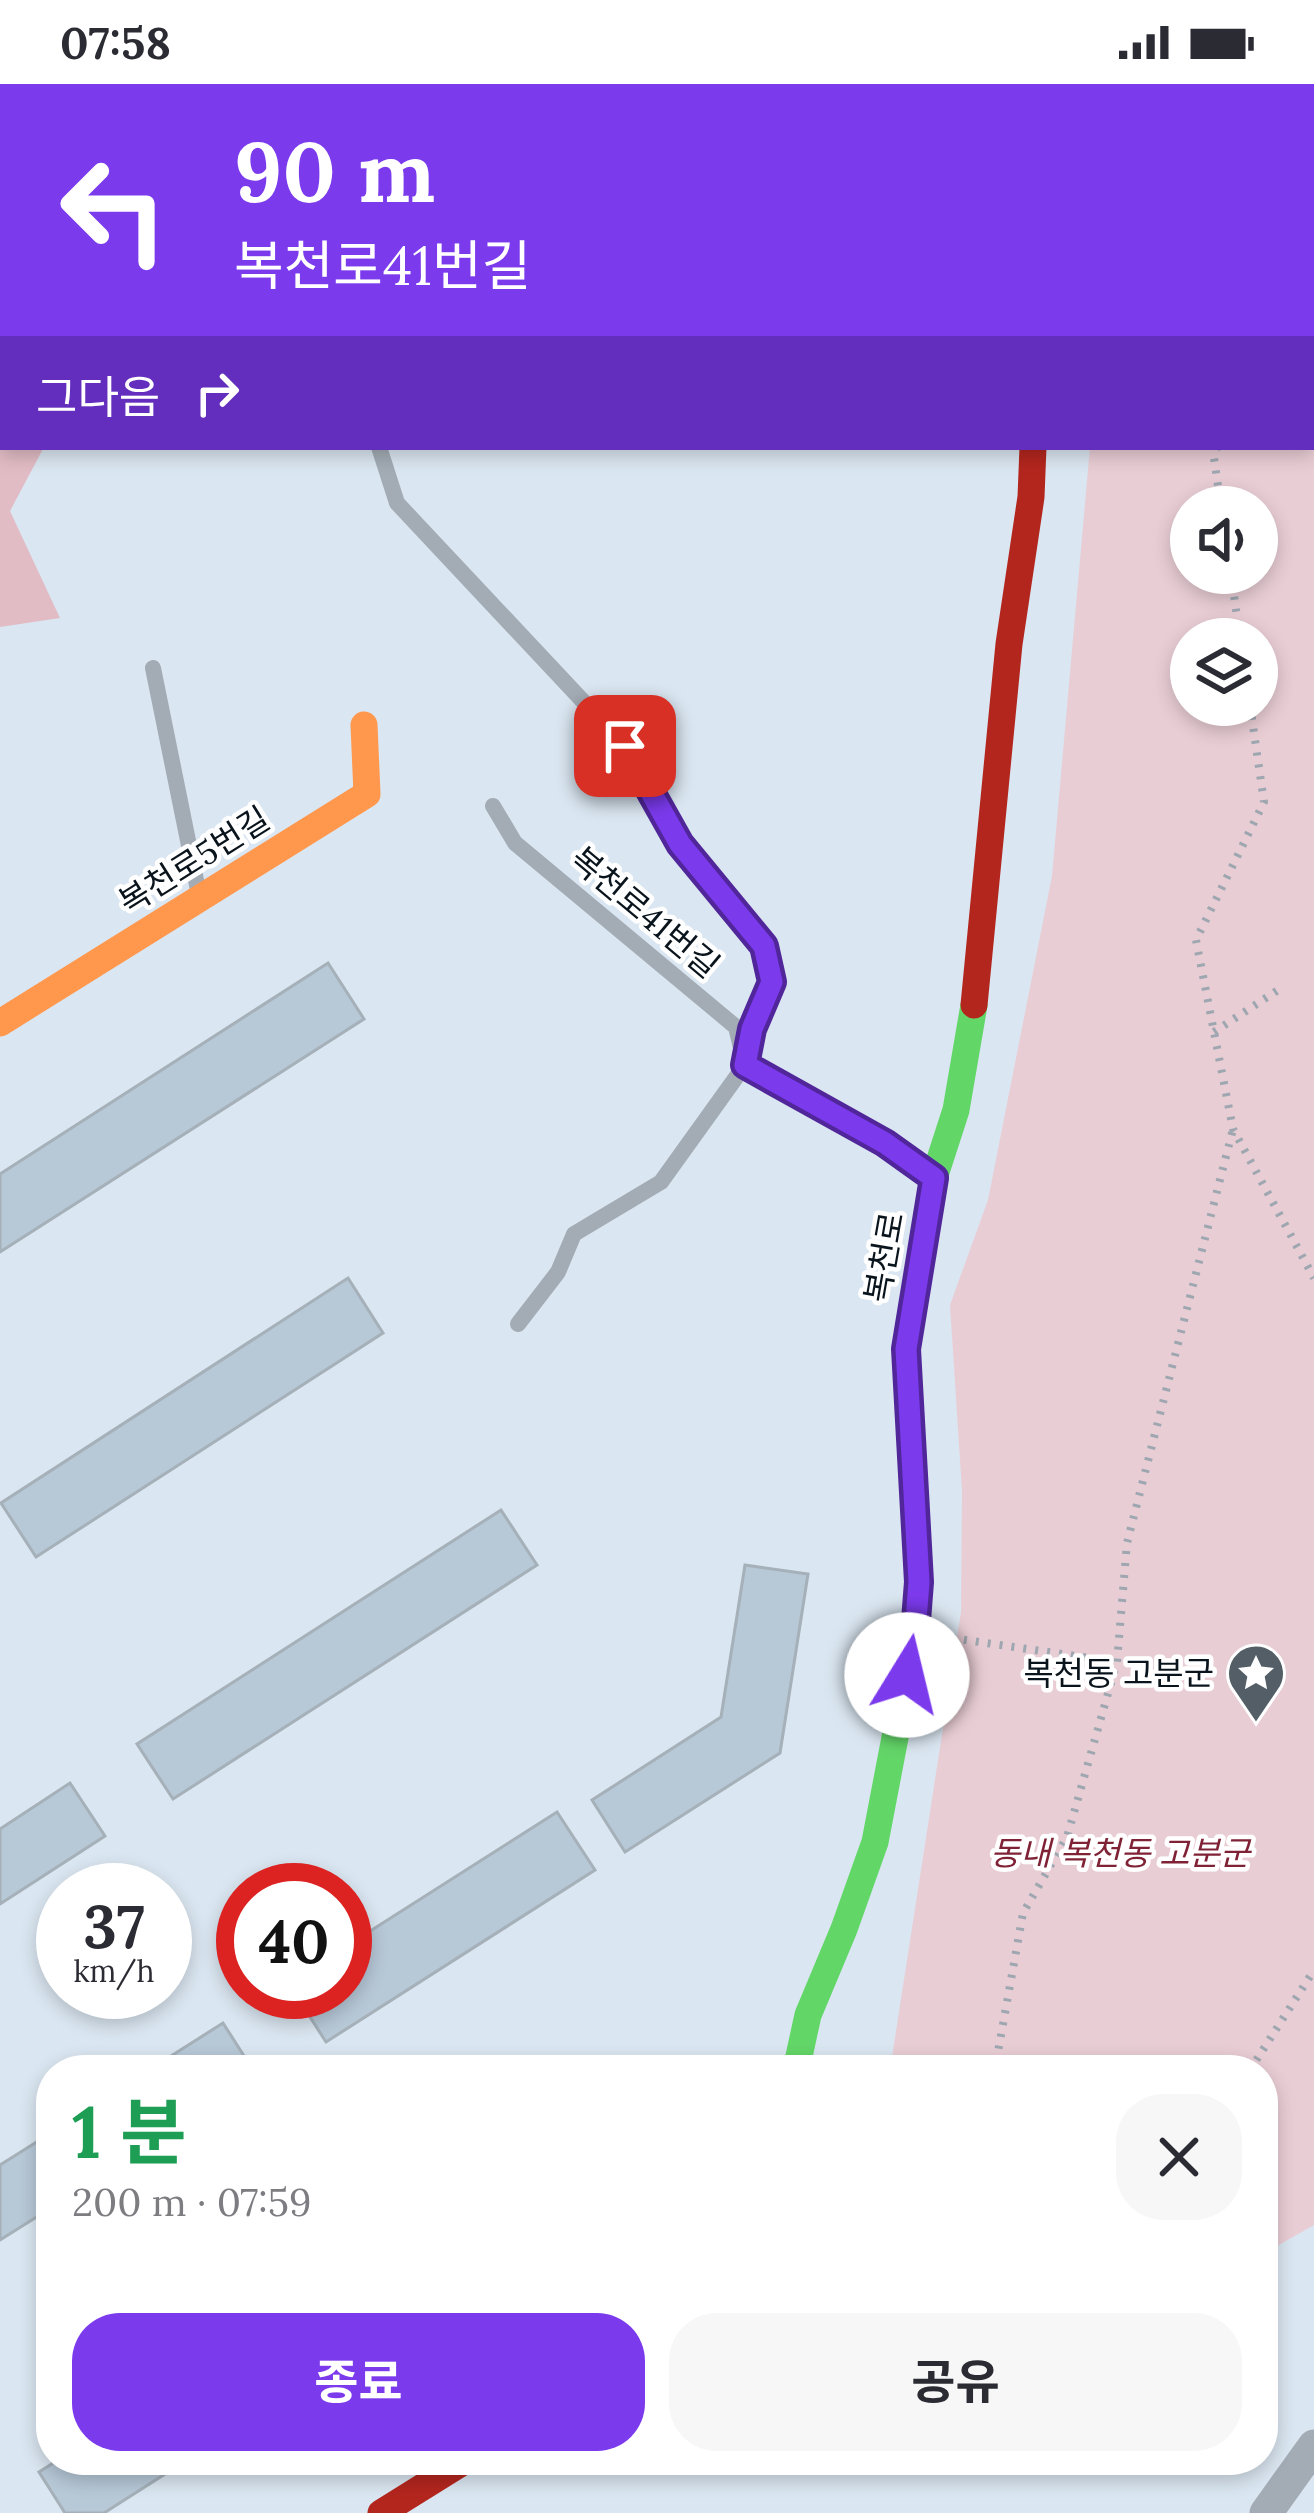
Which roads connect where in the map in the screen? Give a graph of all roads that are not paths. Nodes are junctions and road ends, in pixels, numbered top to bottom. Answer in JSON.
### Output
{"nodes":[{"id":1,"x":380,"y":450,"type":"edge"},
{"id":2,"x":1033,"y":450,"type":"edge"},
{"id":3,"x":153,"y":668,"type":"dead end"},
{"id":4,"x":364,"y":725,"type":"dead end"},
{"id":5,"x":493,"y":806,"type":"dead end"},
{"id":6,"x":200,"y":900,"type":"junction"},
{"id":7,"x":0,"y":1023,"type":"edge"},
{"id":8,"x":745,"y":1065,"type":"junction"},
{"id":9,"x":934,"y":1178,"type":"junction"},
{"id":10,"x":518,"y":1324,"type":"dead end"},
{"id":11,"x":799,"y":2055,"type":"edge"},
{"id":12,"x":1314,"y":2446,"type":"edge"},
{"id":13,"x":442,"y":2475,"type":"edge"},
{"id":14,"x":381,"y":2513,"type":"edge"},
{"id":15,"x":1266,"y":2513,"type":"edge"}],
"edges":[{"from":1,"to":8,"type":"lane"},
{"from":2,"to":9,"type":"street","name":"복천로"},
{"from":3,"to":6,"type":"lane"},
{"from":4,"to":6,"type":"street","name":"복천로5번길"},
{"from":5,"to":8,"type":"lane","name":"복천로41번길"},
{"from":6,"to":7,"type":"street","name":"복천로5번길"},
{"from":8,"to":9,"type":"lane"},
{"from":8,"to":10,"type":"lane"},
{"from":9,"to":11,"type":"street","name":"복천로"},
{"from":12,"to":15,"type":"street"},
{"from":13,"to":14,"type":"street"}]}
